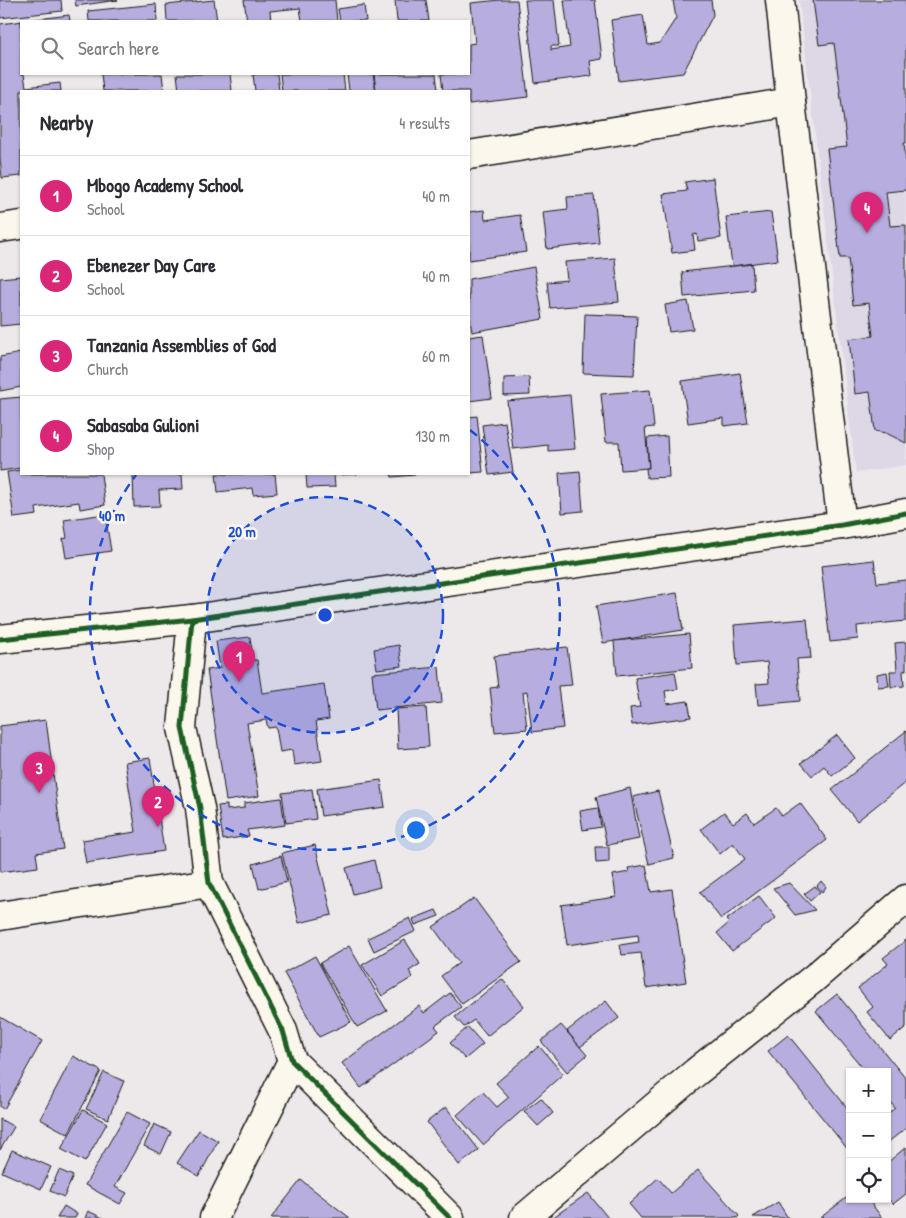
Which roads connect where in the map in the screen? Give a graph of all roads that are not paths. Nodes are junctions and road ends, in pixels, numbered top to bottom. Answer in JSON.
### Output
{"nodes":[{"id":1,"x":780,"y":0,"type":"edge"},
{"id":2,"x":791,"y":102,"type":"junction"},
{"id":3,"x":470,"y":155,"type":"edge"},
{"id":4,"x":20,"y":225,"type":"edge"},
{"id":5,"x":0,"y":228,"type":"edge"},
{"id":6,"x":906,"y":513,"type":"edge"},
{"id":7,"x":842,"y":525,"type":"junction"},
{"id":8,"x":192,"y":618,"type":"junction"},
{"id":9,"x":0,"y":639,"type":"edge"},
{"id":10,"x":209,"y":882,"type":"junction"},
{"id":11,"x":906,"y":899,"type":"edge"},
{"id":12,"x":0,"y":916,"type":"edge"},
{"id":13,"x":292,"y":1061,"type":"junction"},
{"id":14,"x":214,"y":1218,"type":"edge"},
{"id":15,"x":450,"y":1218,"type":"edge"},
{"id":16,"x":524,"y":1218,"type":"edge"}],
"edges":[{"from":1,"to":2,"type":"street"},
{"from":2,"to":3,"type":"street"},
{"from":2,"to":7,"type":"street"},
{"from":4,"to":5,"type":"street"},
{"from":6,"to":7,"type":"street"},
{"from":7,"to":8,"type":"street"},
{"from":8,"to":9,"type":"street"},
{"from":8,"to":10,"type":"street"},
{"from":10,"to":12,"type":"street"},
{"from":10,"to":13,"type":"street"},
{"from":11,"to":16,"type":"street"},
{"from":13,"to":14,"type":"street"},
{"from":13,"to":15,"type":"street"}]}
